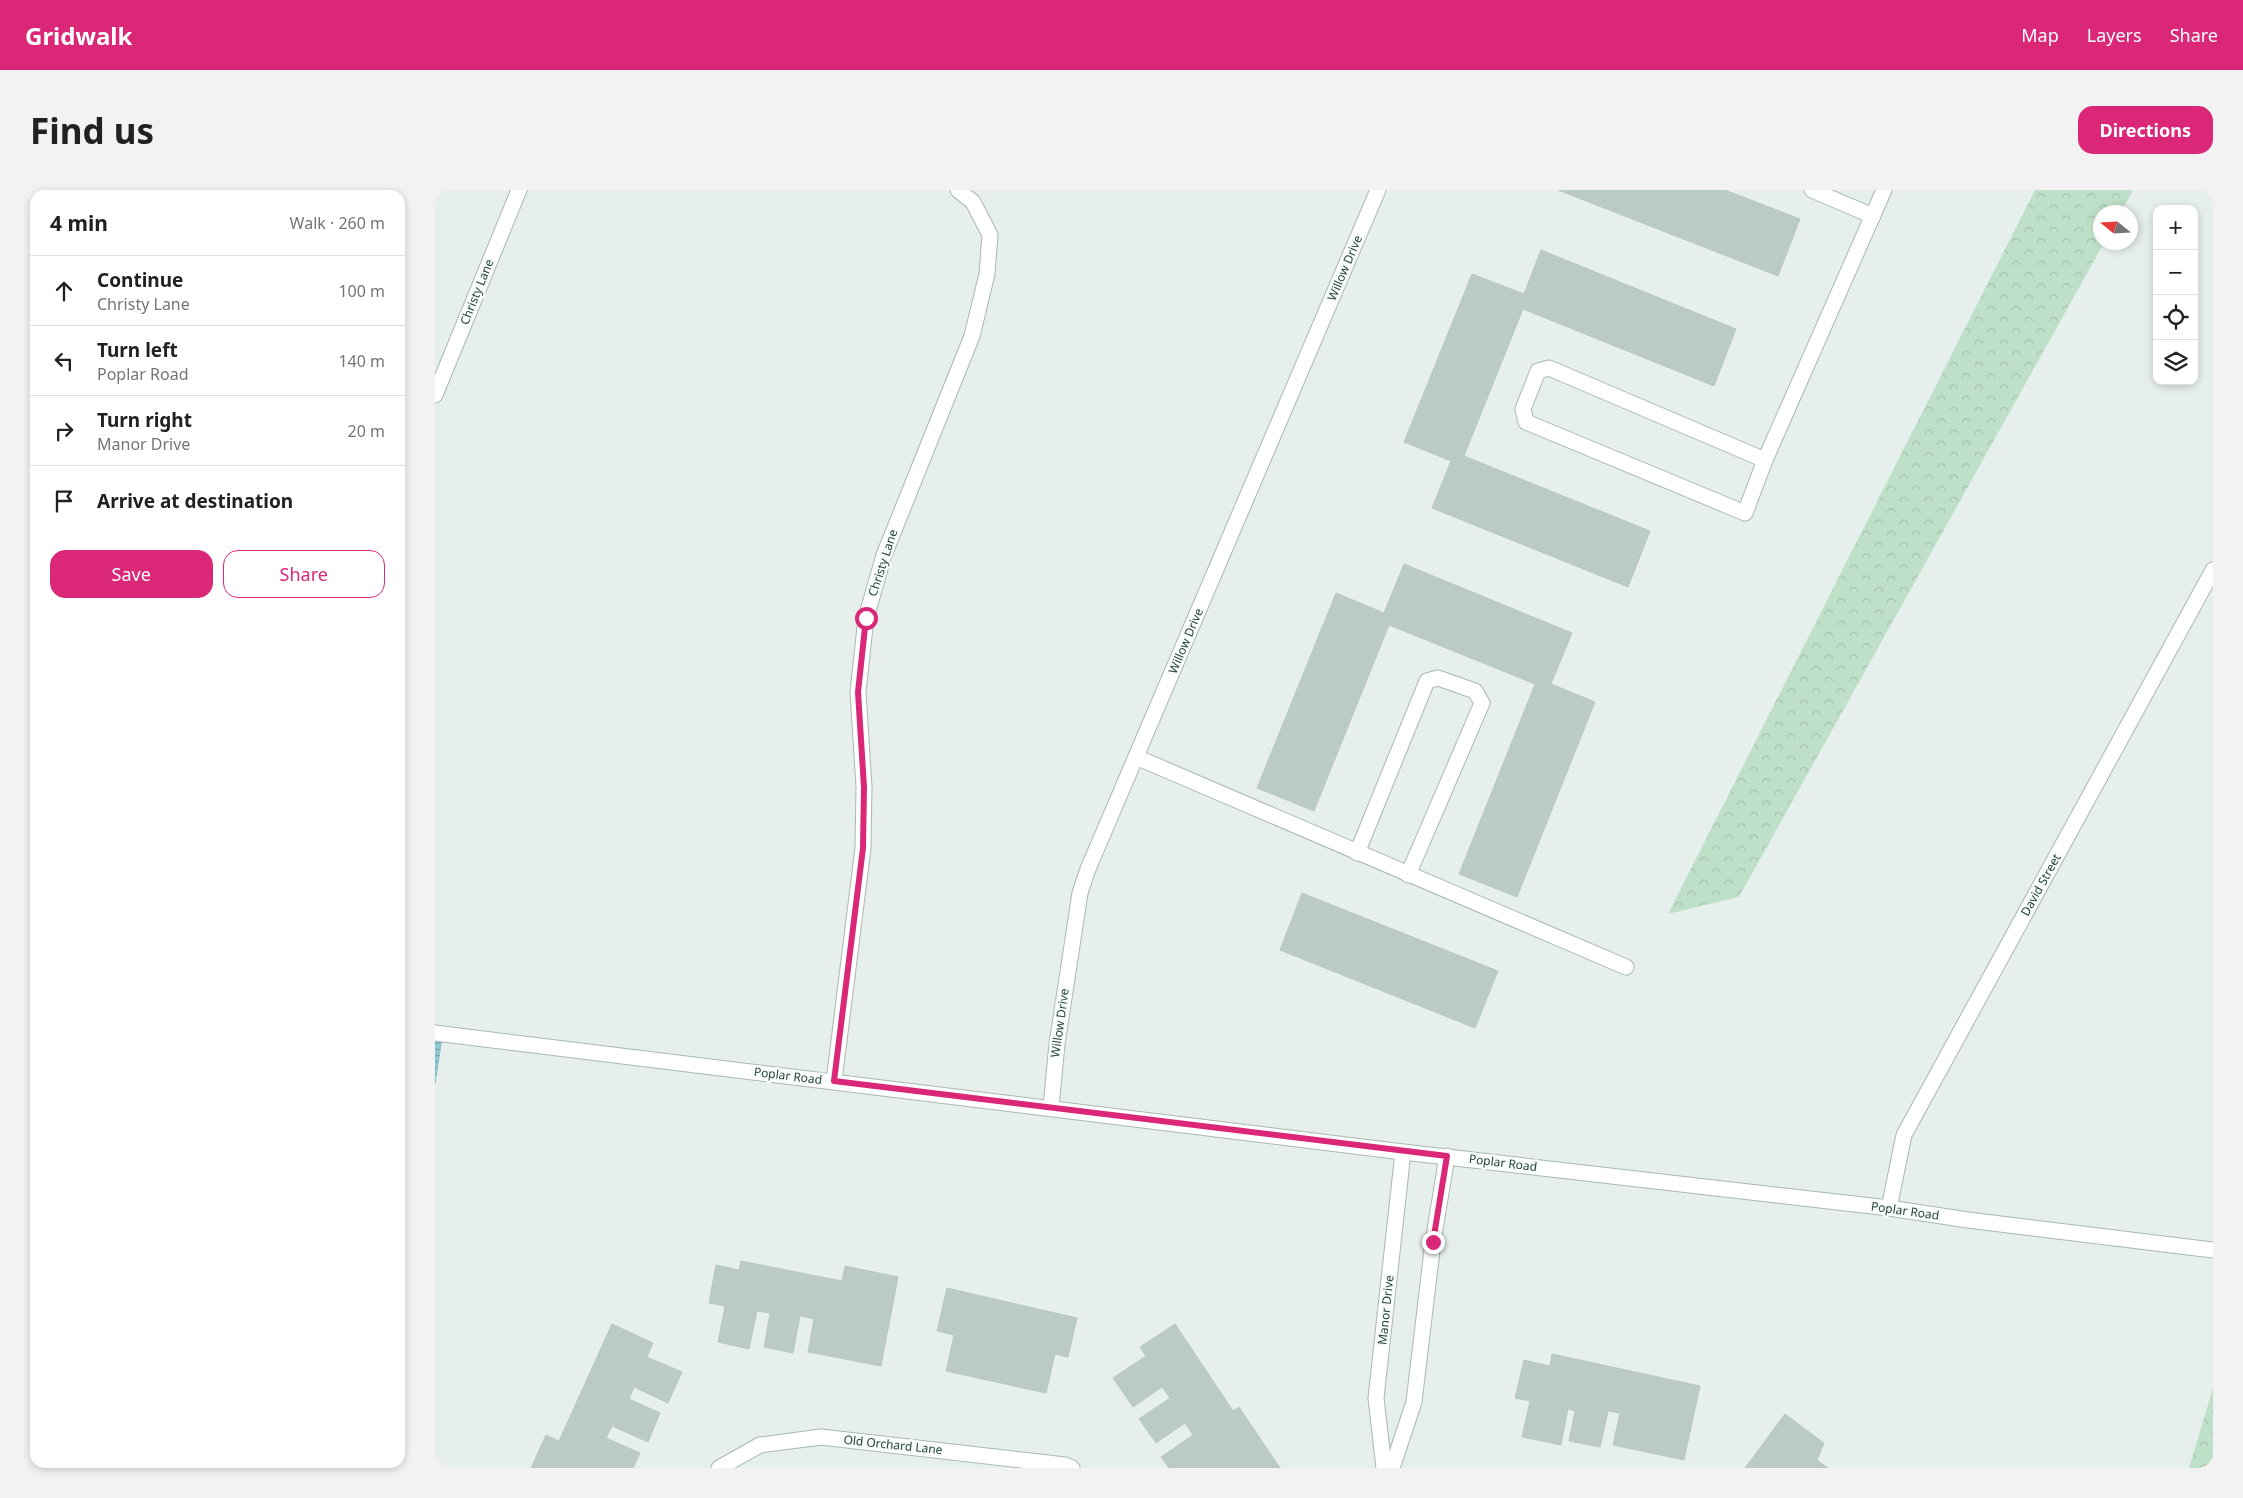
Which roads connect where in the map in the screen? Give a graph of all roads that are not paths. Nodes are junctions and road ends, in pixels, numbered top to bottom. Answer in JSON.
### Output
{"nodes":[{"id":1,"x":519,"y":190,"type":"edge"},
{"id":2,"x":958,"y":190,"type":"edge"},
{"id":3,"x":1378,"y":190,"type":"edge"},
{"id":4,"x":1812,"y":190,"type":"edge"},
{"id":5,"x":1884,"y":190,"type":"edge"},
{"id":6,"x":1873,"y":216,"type":"junction"},
{"id":7,"x":435,"y":395,"type":"edge"},
{"id":8,"x":1765,"y":460,"type":"junction"},
{"id":9,"x":2213,"y":570,"type":"edge"},
{"id":10,"x":1136,"y":757,"type":"junction"},
{"id":11,"x":1357,"y":853,"type":"junction"},
{"id":12,"x":1408,"y":875,"type":"junction"},
{"id":13,"x":1626,"y":967,"type":"dead end"},
{"id":14,"x":435,"y":1033,"type":"edge"},
{"id":15,"x":834,"y":1081,"type":"junction"},
{"id":16,"x":1051,"y":1107,"type":"junction"},
{"id":17,"x":1403,"y":1152,"type":"junction"},
{"id":18,"x":1447,"y":1156,"type":"junction"},
{"id":19,"x":1889,"y":1208,"type":"junction"},
{"id":20,"x":2213,"y":1250,"type":"edge"},
{"id":21,"x":719,"y":1468,"type":"edge"},
{"id":22,"x":1072,"y":1468,"type":"edge"},
{"id":23,"x":1384,"y":1468,"type":"edge"},
{"id":24,"x":1392,"y":1468,"type":"edge"}],
"edges":[{"from":1,"to":7,"type":"street","name":"Christy Lane"},
{"from":2,"to":15,"type":"street","name":"Christy Lane"},
{"from":3,"to":10,"type":"street","name":"Willow Drive"},
{"from":4,"to":6,"type":"street"},
{"from":5,"to":6,"type":"street"},
{"from":6,"to":8,"type":"street"},
{"from":8,"to":8,"type":"street"},
{"from":9,"to":19,"type":"street","name":"David Street"},
{"from":10,"to":11,"type":"street"},
{"from":10,"to":16,"type":"street","name":"Willow Drive"},
{"from":11,"to":12,"type":"street"},
{"from":11,"to":12,"type":"street"},
{"from":12,"to":13,"type":"street"},
{"from":14,"to":15,"type":"street","name":"Poplar Road"},
{"from":15,"to":16,"type":"street","name":"Poplar Road"},
{"from":16,"to":17,"type":"street","name":"Poplar Road"},
{"from":17,"to":18,"type":"street","name":"Poplar Road"},
{"from":17,"to":23,"type":"street","name":"Manor Drive"},
{"from":18,"to":19,"type":"street","name":"Poplar Road"},
{"from":18,"to":24,"type":"street"},
{"from":19,"to":20,"type":"street","name":"Poplar Road"},
{"from":21,"to":22,"type":"street","name":"Old Orchard Lane"}]}
